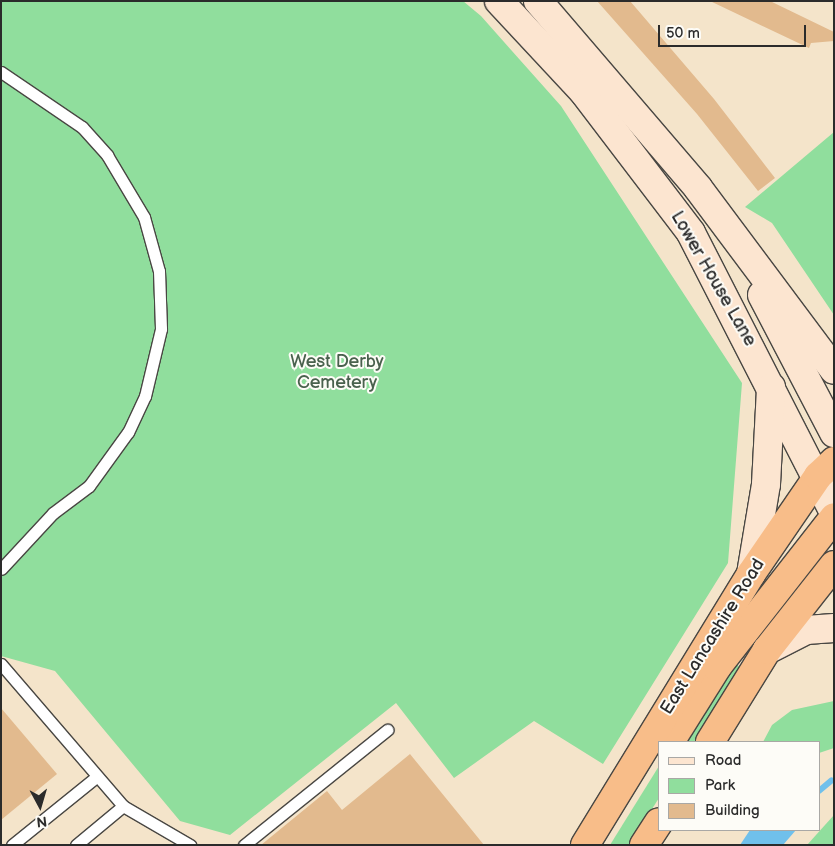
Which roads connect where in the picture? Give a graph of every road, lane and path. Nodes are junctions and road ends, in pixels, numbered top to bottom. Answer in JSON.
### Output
{"nodes":[{"id":1,"x":499,"y":1,"type":"edge"},
{"id":2,"x":538,"y":1,"type":"edge"},
{"id":3,"x":1,"y":72,"type":"edge"},
{"id":4,"x":722,"y":220,"type":"junction"},
{"id":5,"x":832,"y":365,"type":"edge"},
{"id":6,"x":770,"y":379,"type":"junction"},
{"id":7,"x":834,"y":432,"type":"edge"},
{"id":8,"x":829,"y":470,"type":"edge"},
{"id":9,"x":834,"y":512,"type":"edge"},
{"id":10,"x":834,"y":517,"type":"edge"},
{"id":11,"x":834,"y":565,"type":"edge"},
{"id":12,"x":1,"y":569,"type":"edge"},
{"id":13,"x":751,"y":574,"type":"junction"},
{"id":14,"x":834,"y":628,"type":"edge"},
{"id":15,"x":767,"y":650,"type":"junction"},
{"id":16,"x":1,"y":664,"type":"edge"},
{"id":17,"x":387,"y":730,"type":"dead end"},
{"id":18,"x":671,"y":741,"type":"edge"},
{"id":19,"x":711,"y":741,"type":"edge"},
{"id":20,"x":658,"y":763,"type":"edge"},
{"id":21,"x":95,"y":778,"type":"junction"},
{"id":22,"x":123,"y":806,"type":"junction"},
{"id":23,"x":658,"y":824,"type":"edge"},
{"id":24,"x":12,"y":845,"type":"edge"},
{"id":25,"x":76,"y":845,"type":"edge"},
{"id":26,"x":190,"y":845,"type":"edge"},
{"id":27,"x":244,"y":845,"type":"edge"},
{"id":28,"x":585,"y":845,"type":"edge"},
{"id":29,"x":606,"y":845,"type":"edge"},
{"id":30,"x":644,"y":845,"type":"edge"}],
"edges":[{"from":1,"to":6,"type":"street","name":"Lower House Lane"},
{"from":2,"to":4,"type":"street","name":"Lower House Lane"},
{"from":3,"to":12,"type":"lane"},
{"from":4,"to":5,"type":"street","name":"Lower House Lane"},
{"from":4,"to":7,"type":"street"},
{"from":6,"to":8,"type":"street","name":"Lower House Lane"},
{"from":6,"to":13,"type":"street"},
{"from":8,"to":9,"type":"street","name":"Lower House Lane"},
{"from":8,"to":13,"type":"highway","name":"East Lancashire Road"},
{"from":10,"to":18,"type":"highway"},
{"from":11,"to":15,"type":"highway"},
{"from":13,"to":28,"type":"highway","name":"East Lancashire Road"},
{"from":14,"to":15,"type":"street"},
{"from":15,"to":19,"type":"highway"},
{"from":16,"to":21,"type":"lane"},
{"from":17,"to":27,"type":"lane"},
{"from":20,"to":29,"type":"highway"},
{"from":21,"to":22,"type":"lane"},
{"from":21,"to":24,"type":"lane"},
{"from":22,"to":25,"type":"lane"},
{"from":22,"to":26,"type":"lane"},
{"from":23,"to":30,"type":"highway"}]}
